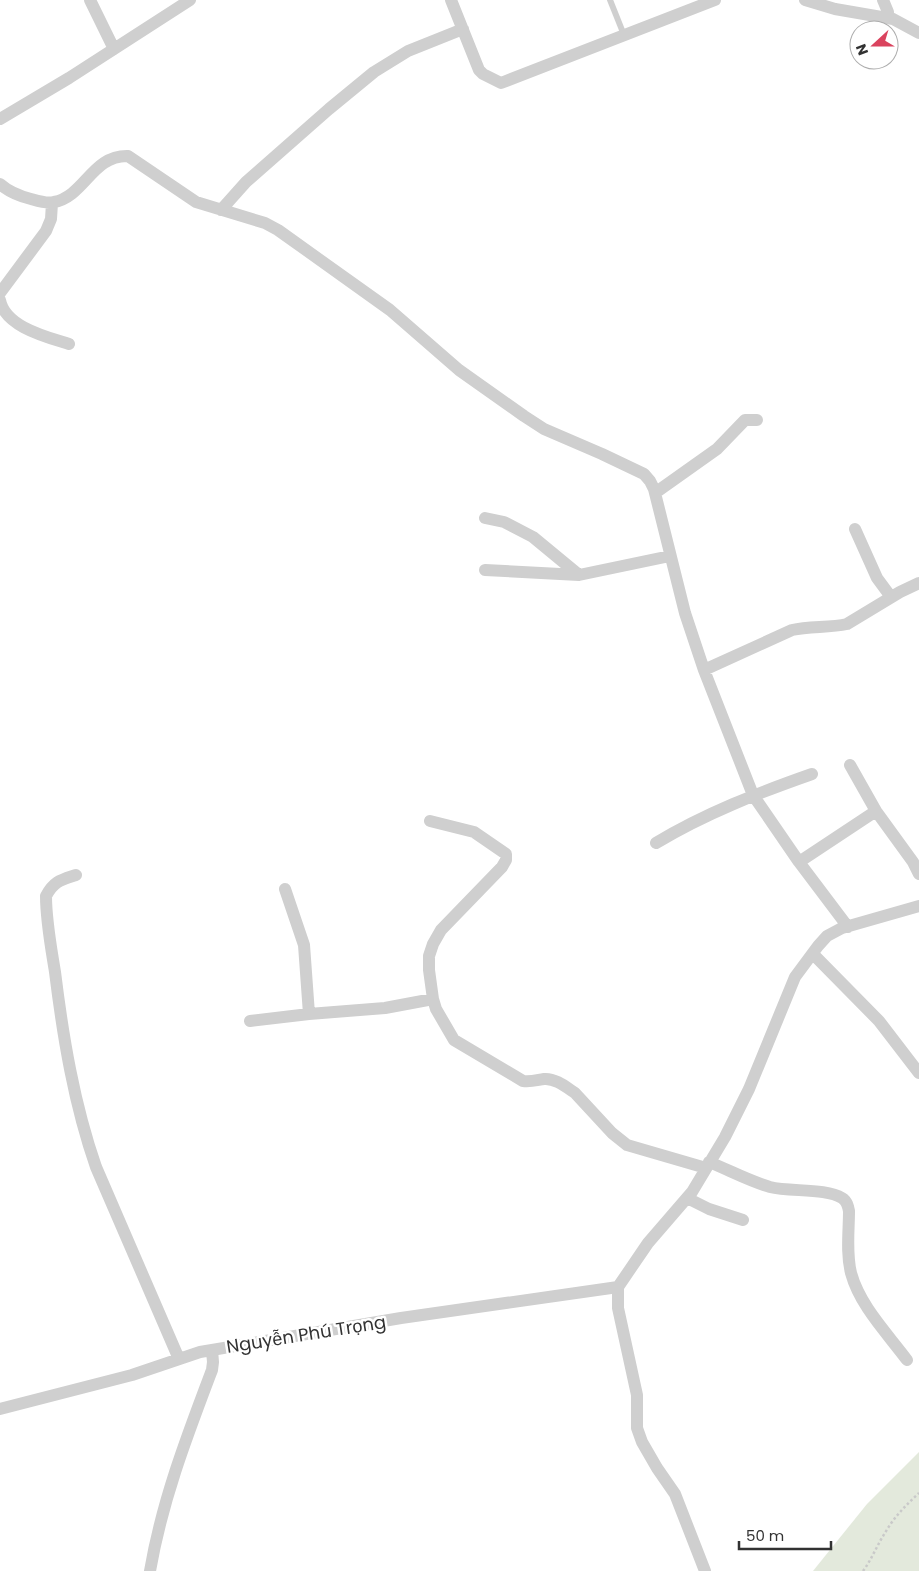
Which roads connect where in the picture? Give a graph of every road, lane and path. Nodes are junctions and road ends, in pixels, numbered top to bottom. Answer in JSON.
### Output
{"nodes":[{"id":1,"x":90,"y":0,"type":"edge"},
{"id":2,"x":190,"y":0,"type":"edge"},
{"id":3,"x":451,"y":0,"type":"edge"},
{"id":4,"x":610,"y":0,"type":"edge"},
{"id":5,"x":715,"y":0,"type":"edge"},
{"id":6,"x":804,"y":0,"type":"edge"},
{"id":7,"x":883,"y":0,"type":"edge"},
{"id":8,"x":887,"y":18,"type":"junction"},
{"id":9,"x":462,"y":29,"type":"junction"},
{"id":10,"x":919,"y":34,"type":"edge"},
{"id":11,"x":624,"y":35,"type":"junction"},
{"id":12,"x":114,"y":49,"type":"junction"},
{"id":13,"x":0,"y":119,"type":"edge"},
{"id":14,"x":0,"y":184,"type":"edge"},
{"id":15,"x":52,"y":202,"type":"junction"},
{"id":16,"x":221,"y":210,"type":"junction"},
{"id":17,"x":0,"y":292,"type":"edge"},
{"id":18,"x":0,"y":300,"type":"edge"},
{"id":19,"x":69,"y":344,"type":"dead end"},
{"id":20,"x":757,"y":420,"type":"dead end"},
{"id":21,"x":655,"y":493,"type":"junction"},
{"id":22,"x":485,"y":518,"type":"dead end"},
{"id":23,"x":856,"y":529,"type":"dead end"},
{"id":24,"x":670,"y":556,"type":"junction"},
{"id":25,"x":485,"y":570,"type":"dead end"},
{"id":26,"x":579,"y":576,"type":"junction"},
{"id":27,"x":919,"y":583,"type":"edge"},
{"id":28,"x":892,"y":597,"type":"junction"},
{"id":29,"x":704,"y":670,"type":"junction"},
{"id":30,"x":850,"y":765,"type":"dead end"},
{"id":31,"x":812,"y":774,"type":"dead end"},
{"id":32,"x":753,"y":795,"type":"junction"},
{"id":33,"x":876,"y":811,"type":"junction"},
{"id":34,"x":430,"y":821,"type":"dead end"},
{"id":35,"x":656,"y":843,"type":"dead end"},
{"id":36,"x":799,"y":862,"type":"junction"},
{"id":37,"x":919,"y":874,"type":"edge"},
{"id":38,"x":76,"y":875,"type":"dead end"},
{"id":39,"x":286,"y":889,"type":"dead end"},
{"id":40,"x":919,"y":906,"type":"edge"},
{"id":41,"x":848,"y":927,"type":"junction"},
{"id":42,"x":812,"y":954,"type":"junction"},
{"id":43,"x":433,"y":999,"type":"junction"},
{"id":44,"x":309,"y":1014,"type":"junction"},
{"id":45,"x":250,"y":1021,"type":"dead end"},
{"id":46,"x":919,"y":1072,"type":"edge"},
{"id":47,"x":708,"y":1165,"type":"junction"},
{"id":48,"x":687,"y":1198,"type":"junction"},
{"id":49,"x":743,"y":1220,"type":"dead end"},
{"id":50,"x":618,"y":1287,"type":"junction"},
{"id":51,"x":212,"y":1350,"type":"junction"},
{"id":52,"x":179,"y":1359,"type":"junction"},
{"id":53,"x":907,"y":1360,"type":"dead end"},
{"id":54,"x":0,"y":1408,"type":"edge"},
{"id":55,"x":919,"y":1494,"type":"edge"},
{"id":56,"x":150,"y":1571,"type":"edge"},
{"id":57,"x":705,"y":1571,"type":"edge"},
{"id":58,"x":863,"y":1571,"type":"edge"}],
"edges":[{"from":1,"to":12,"type":"street"},
{"from":2,"to":12,"type":"street"},
{"from":3,"to":9,"type":"street"},
{"from":4,"to":11,"type":"lane"},
{"from":5,"to":11,"type":"street"},
{"from":6,"to":8,"type":"street"},
{"from":7,"to":8,"type":"street"},
{"from":8,"to":10,"type":"street"},
{"from":9,"to":11,"type":"street"},
{"from":9,"to":16,"type":"street"},
{"from":12,"to":13,"type":"street"},
{"from":14,"to":15,"type":"street"},
{"from":15,"to":16,"type":"street"},
{"from":15,"to":17,"type":"street"},
{"from":16,"to":21,"type":"street"},
{"from":18,"to":19,"type":"street"},
{"from":20,"to":21,"type":"street"},
{"from":21,"to":24,"type":"street"},
{"from":22,"to":26,"type":"street"},
{"from":23,"to":28,"type":"street"},
{"from":24,"to":26,"type":"street"},
{"from":24,"to":29,"type":"street"},
{"from":25,"to":26,"type":"street"},
{"from":27,"to":28,"type":"street"},
{"from":28,"to":29,"type":"street"},
{"from":29,"to":32,"type":"street"},
{"from":30,"to":33,"type":"street"},
{"from":31,"to":32,"type":"street"},
{"from":32,"to":35,"type":"street"},
{"from":32,"to":36,"type":"street"},
{"from":33,"to":36,"type":"street"},
{"from":33,"to":37,"type":"street"},
{"from":34,"to":43,"type":"street"},
{"from":36,"to":41,"type":"street"},
{"from":38,"to":52,"type":"street"},
{"from":39,"to":44,"type":"street"},
{"from":40,"to":41,"type":"street"},
{"from":41,"to":42,"type":"street"},
{"from":42,"to":46,"type":"street"},
{"from":42,"to":47,"type":"street"},
{"from":43,"to":44,"type":"street"},
{"from":43,"to":47,"type":"street"},
{"from":44,"to":45,"type":"street"},
{"from":47,"to":48,"type":"street"},
{"from":47,"to":53,"type":"street"},
{"from":48,"to":49,"type":"street"},
{"from":48,"to":50,"type":"street"},
{"from":50,"to":51,"type":"street","name":"Nguyễn Phú Trọng"},
{"from":50,"to":57,"type":"street"},
{"from":51,"to":52,"type":"street","name":"Nguyễn Phú Trọng"},
{"from":51,"to":56,"type":"street"},
{"from":52,"to":54,"type":"street","name":"Nguyễn Phú Trọng"},
{"from":55,"to":58,"type":"path"}]}
